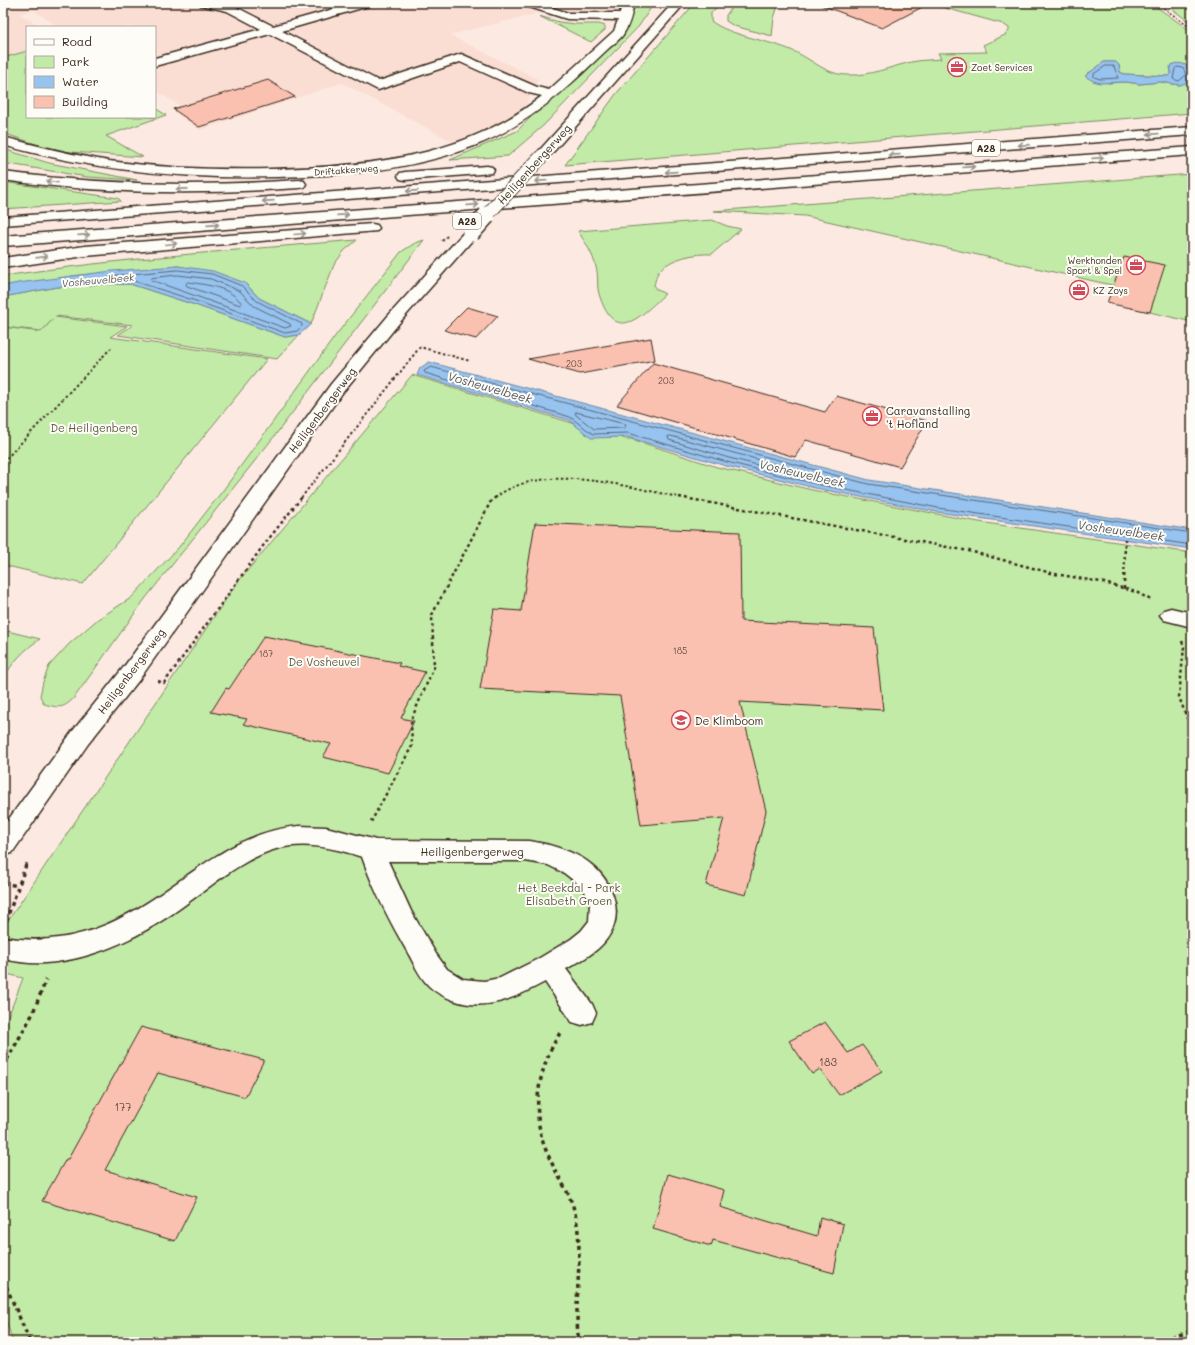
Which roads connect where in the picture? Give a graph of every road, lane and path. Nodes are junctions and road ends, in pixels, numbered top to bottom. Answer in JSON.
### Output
{"nodes":[{"id":1,"x":204,"y":3,"type":"edge"},
{"id":2,"x":368,"y":3,"type":"edge"},
{"id":3,"x":527,"y":3,"type":"edge"},
{"id":4,"x":628,"y":3,"type":"edge"},
{"id":5,"x":679,"y":3,"type":"edge"},
{"id":6,"x":1157,"y":3,"type":"edge"},
{"id":7,"x":625,"y":17,"type":"junction"},
{"id":8,"x":1192,"y":29,"type":"edge"},
{"id":9,"x":271,"y":30,"type":"junction"},
{"id":10,"x":156,"y":62,"type":"edge"},
{"id":11,"x":552,"y":94,"type":"junction"},
{"id":12,"x":1192,"y":131,"type":"edge"},
{"id":13,"x":3,"y":141,"type":"edge"},
{"id":14,"x":1192,"y":151,"type":"edge"},
{"id":15,"x":546,"y":161,"type":"junction"},
{"id":16,"x":596,"y":163,"type":"dead end"},
{"id":17,"x":780,"y":164,"type":"junction"},
{"id":18,"x":930,"y":170,"type":"junction"},
{"id":19,"x":3,"y":176,"type":"edge"},
{"id":20,"x":618,"y":208,"type":"dead end"},
{"id":21,"x":506,"y":217,"type":"dead end"},
{"id":22,"x":3,"y":221,"type":"edge"},
{"id":23,"x":387,"y":227,"type":"dead end"},
{"id":24,"x":469,"y":227,"type":"junction"},
{"id":25,"x":3,"y":241,"type":"edge"},
{"id":26,"x":3,"y":263,"type":"edge"},
{"id":27,"x":111,"y":348,"type":"dead end"},
{"id":28,"x":470,"y":361,"type":"dead end"},
{"id":29,"x":3,"y":462,"type":"edge"},
{"id":30,"x":1125,"y":538,"type":"dead end"},
{"id":31,"x":1171,"y":615,"type":"joint"},
{"id":32,"x":1192,"y":620,"type":"edge"},
{"id":33,"x":130,"y":674,"type":"junction"},
{"id":34,"x":1192,"y":731,"type":"edge"},
{"id":35,"x":3,"y":846,"type":"edge"},
{"id":36,"x":364,"y":847,"type":"junction"},
{"id":37,"x":3,"y":883,"type":"edge"},
{"id":38,"x":3,"y":927,"type":"edge"},
{"id":39,"x":3,"y":948,"type":"edge"},
{"id":40,"x":52,"y":950,"type":"junction"},
{"id":41,"x":548,"y":965,"type":"junction"},
{"id":42,"x":582,"y":1013,"type":"joint"},
{"id":43,"x":3,"y":1067,"type":"edge"},
{"id":44,"x":3,"y":1279,"type":"edge"},
{"id":45,"x":1192,"y":1332,"type":"edge"},
{"id":46,"x":30,"y":1342,"type":"edge"},
{"id":47,"x":578,"y":1342,"type":"edge"},
{"id":48,"x":1156,"y":1342,"type":"edge"}],
"edges":[{"from":1,"to":9,"type":"main road"},
{"from":2,"to":9,"type":"main road"},
{"from":3,"to":7,"type":"main road"},
{"from":4,"to":7,"type":"main road","name":"Driftakkerweg"},
{"from":5,"to":15,"type":"main road","name":"Heiligenbergerweg"},
{"from":6,"to":8,"type":"path"},
{"from":7,"to":11,"type":"main road","name":"Driftakkerweg"},
{"from":9,"to":10,"type":"main road"},
{"from":9,"to":11,"type":"main road"},
{"from":11,"to":13,"type":"main road","name":"Driftakkerweg"},
{"from":12,"to":17,"type":"main road","number":"A28","one_way":true},
{"from":18,"to":14,"type":"main road","number":"A28","one_way":true},
{"from":15,"to":19,"type":"main road","one_way":true},
{"from":15,"to":24,"type":"main road","name":"Heiligenbergerweg","bridge":true},
{"from":16,"to":17,"type":"main road","number":"A28"},
{"from":17,"to":22,"type":"main road","number":"A28","one_way":true},
{"from":18,"to":20,"type":"main road","number":"A28"},
{"from":25,"to":18,"type":"main road","number":"A28","one_way":true},
{"from":21,"to":24,"type":"main road","number":"A28"},
{"from":26,"to":23,"type":"main road","one_way":true},
{"from":24,"to":33,"type":"main road","name":"Heiligenbergerweg"},
{"from":27,"to":29,"type":"path"},
{"from":28,"to":33,"type":"path"},
{"from":30,"to":36,"type":"path"},
{"from":31,"to":32,"type":"main road"},
{"from":31,"to":34,"type":"path"},
{"from":33,"to":35,"type":"main road","name":"Heiligenbergerweg"},
{"from":36,"to":40,"type":"main road","name":"Heiligenbergerweg"},
{"from":36,"to":41,"type":"main road","name":"Heiligenbergerweg"},
{"from":36,"to":41,"type":"main road","name":"Heiligenbergerweg"},
{"from":37,"to":38,"type":"path"},
{"from":39,"to":40,"type":"main road","name":"Heiligenbergerweg"},
{"from":40,"to":43,"type":"path"},
{"from":41,"to":42,"type":"main road"},
{"from":42,"to":47,"type":"path"},
{"from":44,"to":46,"type":"path"},
{"from":45,"to":48,"type":"path"}]}
